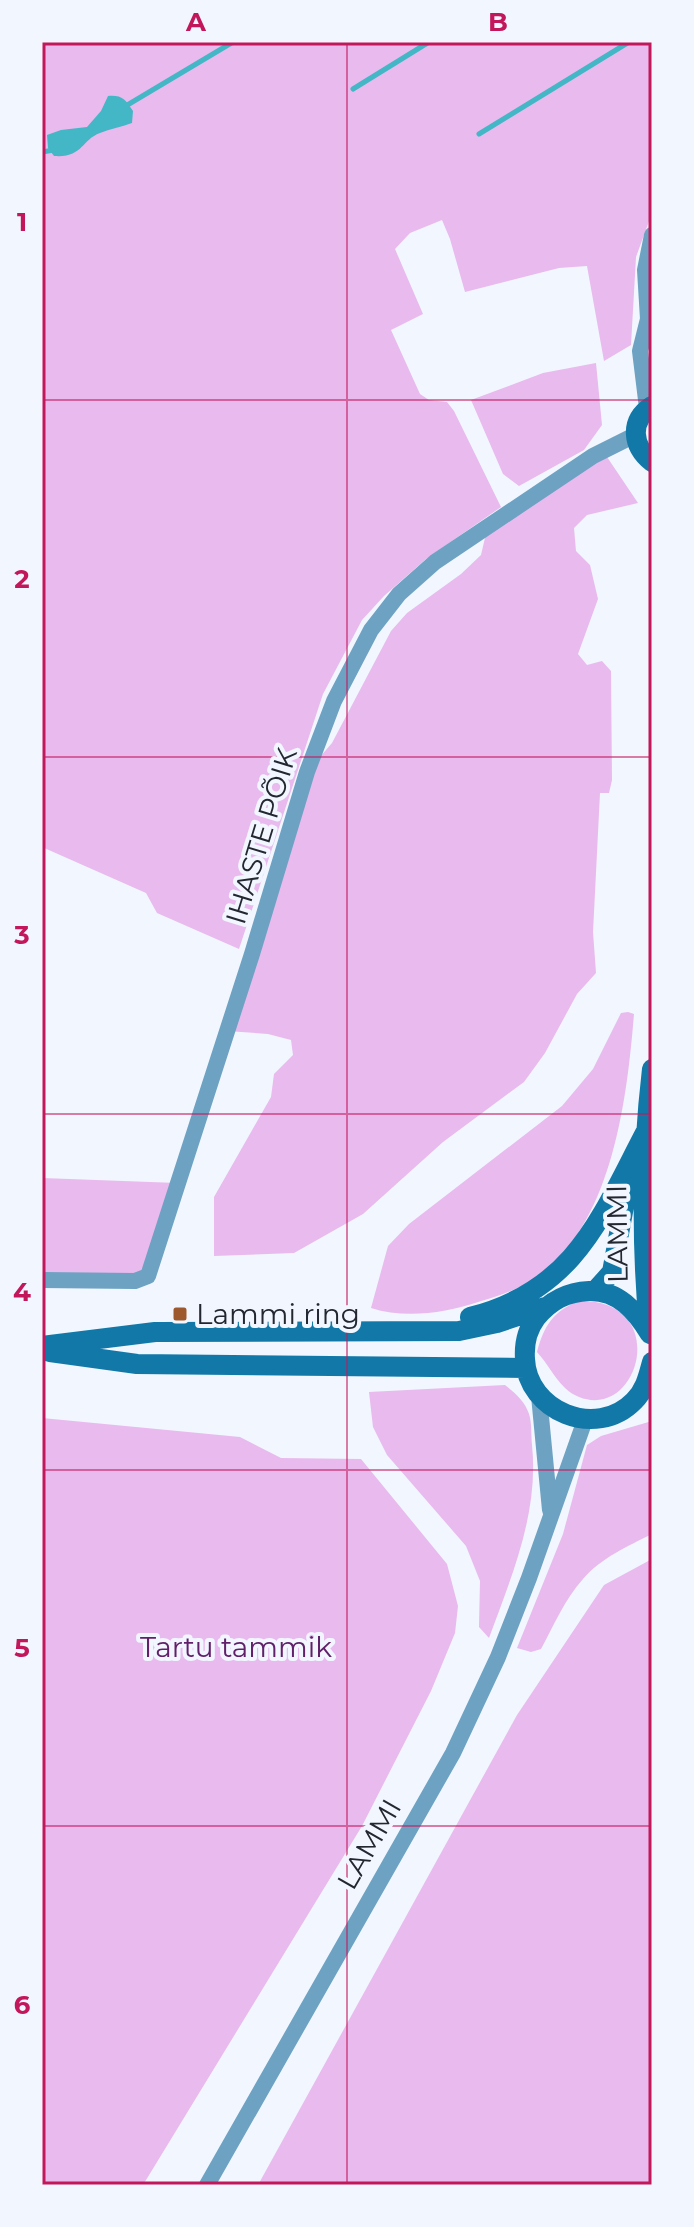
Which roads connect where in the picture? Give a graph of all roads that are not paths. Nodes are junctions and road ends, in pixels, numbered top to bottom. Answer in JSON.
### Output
{"nodes":[{"id":1,"x":652,"y":235,"type":"edge"},
{"id":2,"x":650,"y":324,"type":"edge"},
{"id":3,"x":650,"y":407,"type":"edge"},
{"id":4,"x":635,"y":435,"type":"junction"},
{"id":5,"x":652,"y":462,"type":"edge"},
{"id":6,"x":652,"y":1069,"type":"edge"},
{"id":7,"x":645,"y":1133,"type":"junction"},
{"id":8,"x":644,"y":1265,"type":"junction"},
{"id":9,"x":42,"y":1280,"type":"edge"},
{"id":10,"x":652,"y":1285,"type":"edge"},
{"id":11,"x":595,"y":1291,"type":"junction"},
{"id":12,"x":545,"y":1307,"type":"junction"},
{"id":13,"x":427,"y":1330,"type":"junction"},
{"id":14,"x":651,"y":1340,"type":"edge"},
{"id":15,"x":42,"y":1348,"type":"edge"},
{"id":16,"x":652,"y":1362,"type":"edge"},
{"id":17,"x":525,"y":1368,"type":"junction"},
{"id":18,"x":539,"y":1396,"type":"junction"},
{"id":19,"x":652,"y":1404,"type":"edge"},
{"id":20,"x":613,"y":1415,"type":"junction"},
{"id":21,"x":585,"y":1420,"type":"junction"},
{"id":22,"x":550,"y":1517,"type":"junction"},
{"id":23,"x":207,"y":2185,"type":"edge"}],
"edges":[{"from":1,"to":2,"type":"street"},
{"from":2,"to":3,"type":"street"},
{"from":3,"to":4,"type":"main road"},
{"from":4,"to":5,"type":"main road"},
{"from":4,"to":9,"type":"street","name":"IHASTE PÕIK"},
{"from":6,"to":7,"type":"main road","name":"LAMMI"},
{"from":7,"to":8,"type":"main road","name":"LAMMI"},
{"from":7,"to":11,"type":"main road","name":"LAMMI"},
{"from":7,"to":13,"type":"main road"},
{"from":8,"to":10,"type":"main road"},
{"from":8,"to":14,"type":"main road","name":"LAMMI"},
{"from":11,"to":12,"type":"main road"},
{"from":11,"to":14,"type":"main road"},
{"from":12,"to":13,"type":"main road"},
{"from":12,"to":17,"type":"main road"},
{"from":13,"to":15,"type":"main road"},
{"from":15,"to":17,"type":"main road"},
{"from":16,"to":20,"type":"main road"},
{"from":17,"to":18,"type":"main road"},
{"from":18,"to":21,"type":"main road"},
{"from":18,"to":22,"type":"street","name":"LAMMI"},
{"from":19,"to":20,"type":"main road"},
{"from":20,"to":21,"type":"main road"},
{"from":21,"to":22,"type":"street","name":"LAMMI"},
{"from":22,"to":23,"type":"street","name":"LAMMI"}]}
